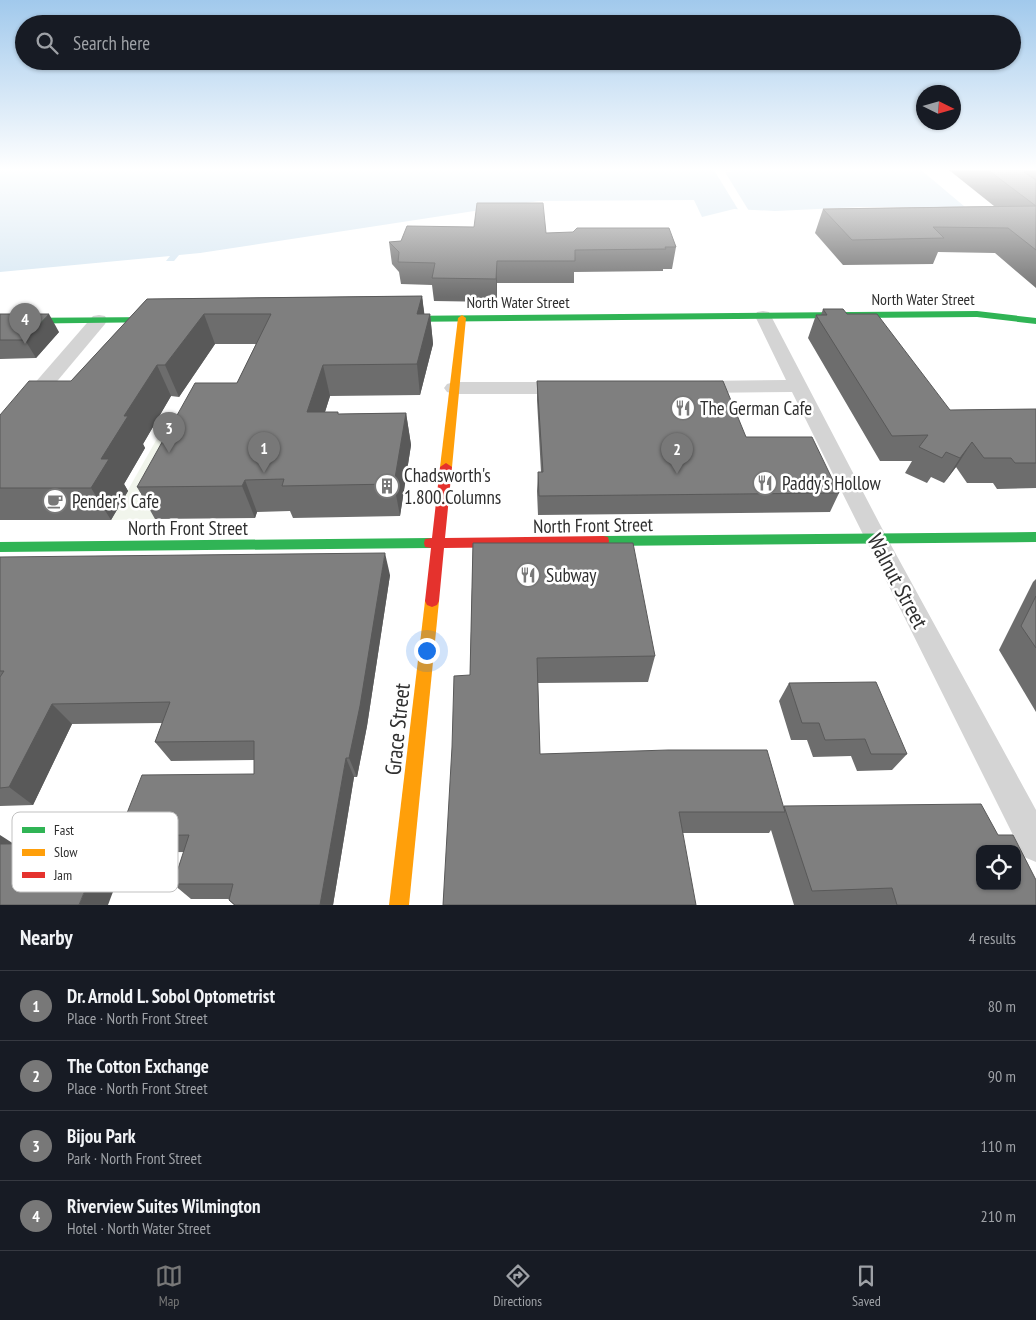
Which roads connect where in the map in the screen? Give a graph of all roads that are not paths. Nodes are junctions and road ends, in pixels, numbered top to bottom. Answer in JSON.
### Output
{"nodes":[{"id":1,"x":764,"y":316,"type":"junction"},
{"id":2,"x":462,"y":318,"type":"junction"},
{"id":3,"x":386,"y":319,"type":"edge"},
{"id":4,"x":99,"y":320,"type":"junction"},
{"id":5,"x":178,"y":320,"type":"edge"},
{"id":6,"x":0,"y":321,"type":"edge"},
{"id":7,"x":1036,"y":321,"type":"edge"},
{"id":8,"x":799,"y":386,"type":"junction"},
{"id":9,"x":677,"y":387,"type":"edge"},
{"id":10,"x":454,"y":388,"type":"junction"},
{"id":11,"x":581,"y":388,"type":"edge"},
{"id":12,"x":0,"y":436,"type":"edge"},
{"id":13,"x":1036,"y":537,"type":"edge"},
{"id":14,"x":876,"y":539,"type":"junction"},
{"id":15,"x":437,"y":544,"type":"junction"},
{"id":16,"x":0,"y":547,"type":"edge"},
{"id":17,"x":1036,"y":844,"type":"edge"},
{"id":18,"x":399,"y":905,"type":"edge"}],
"edges":[{"from":1,"to":2,"type":"street","name":"North Water Street"},
{"from":1,"to":7,"type":"street","name":"North Water Street"},
{"from":1,"to":8,"type":"street","name":"Walnut Street"},
{"from":2,"to":3,"type":"street","name":"North Water Street"},
{"from":2,"to":10,"type":"street","name":"Grace Street"},
{"from":4,"to":5,"type":"street"},
{"from":4,"to":6,"type":"street"},
{"from":4,"to":12,"type":"street"},
{"from":8,"to":9,"type":"street"},
{"from":8,"to":14,"type":"street","name":"Walnut Street"},
{"from":10,"to":11,"type":"street"},
{"from":10,"to":15,"type":"street","name":"Grace Street"},
{"from":13,"to":14,"type":"street","name":"North Front Street"},
{"from":14,"to":15,"type":"street","name":"North Front Street"},
{"from":14,"to":17,"type":"street","name":"Walnut Street"},
{"from":15,"to":16,"type":"street","name":"North Front Street"},
{"from":15,"to":18,"type":"street","name":"Grace Street"}]}
